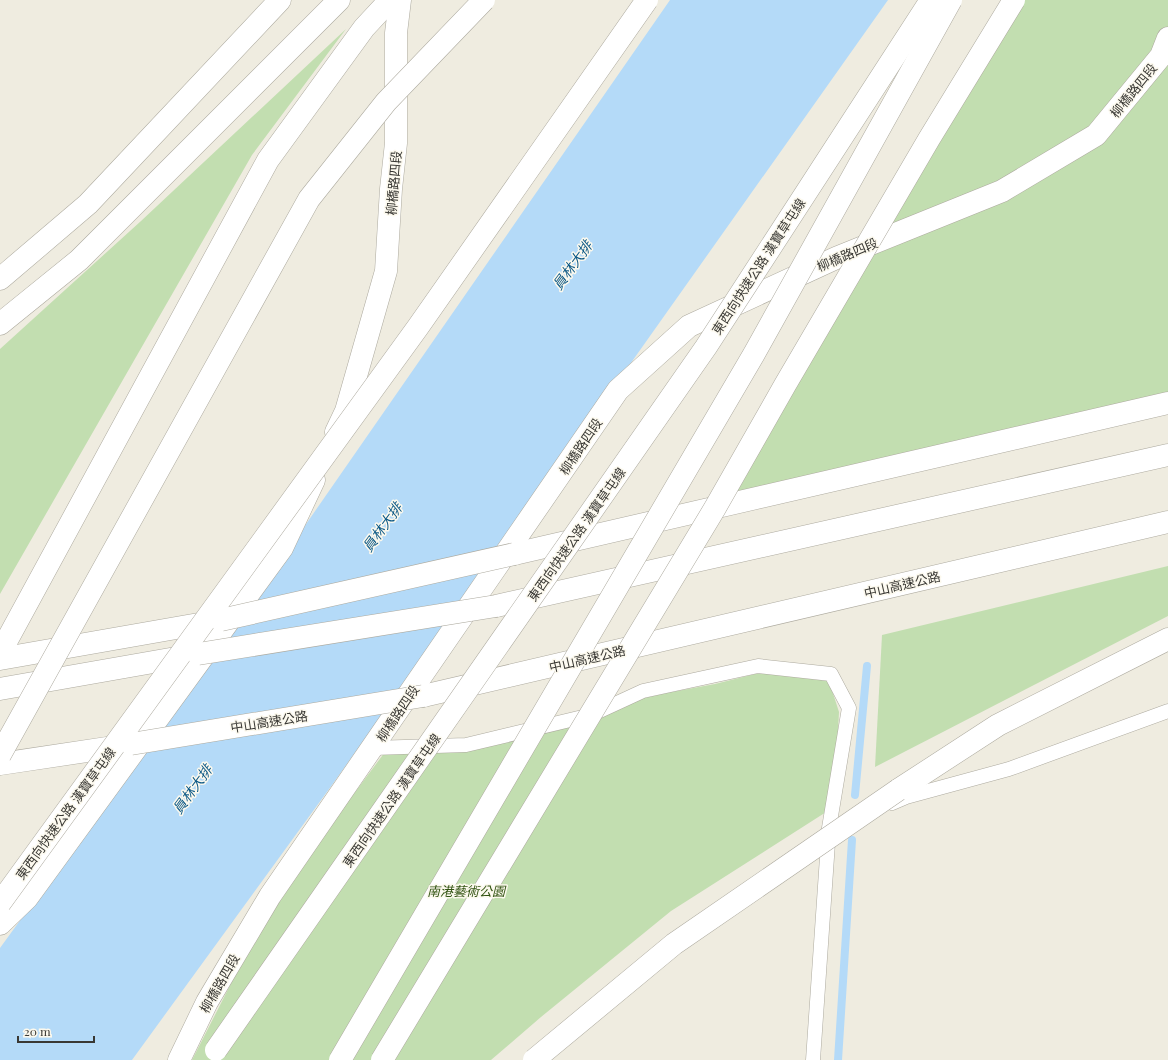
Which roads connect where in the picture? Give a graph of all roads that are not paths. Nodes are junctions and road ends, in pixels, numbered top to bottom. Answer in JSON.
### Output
{"nodes":[{"id":1,"x":280,"y":0,"type":"edge"},
{"id":2,"x":339,"y":0,"type":"edge"},
{"id":3,"x":390,"y":0,"type":"edge"},
{"id":4,"x":400,"y":0,"type":"edge"},
{"id":5,"x":484,"y":0,"type":"edge"},
{"id":6,"x":647,"y":0,"type":"edge"},
{"id":7,"x":931,"y":0,"type":"edge"},
{"id":8,"x":951,"y":0,"type":"edge"},
{"id":9,"x":1014,"y":0,"type":"edge"},
{"id":10,"x":1168,"y":38,"type":"edge"},
{"id":11,"x":0,"y":279,"type":"edge"},
{"id":12,"x":0,"y":324,"type":"edge"},
{"id":13,"x":1168,"y":403,"type":"edge"},
{"id":14,"x":1168,"y":455,"type":"edge"},
{"id":15,"x":1168,"y":522,"type":"edge"},
{"id":16,"x":1168,"y":639,"type":"edge"},
{"id":17,"x":0,"y":653,"type":"edge"},
{"id":18,"x":0,"y":659,"type":"edge"},
{"id":19,"x":0,"y":689,"type":"edge"},
{"id":20,"x":1168,"y":711,"type":"edge"},
{"id":21,"x":373,"y":748,"type":"junction"},
{"id":22,"x":0,"y":755,"type":"edge"},
{"id":23,"x":0,"y":764,"type":"edge"},
{"id":24,"x":829,"y":828,"type":"junction"},
{"id":25,"x":0,"y":903,"type":"edge"},
{"id":26,"x":0,"y":924,"type":"edge"},
{"id":27,"x":179,"y":1060,"type":"edge"},
{"id":28,"x":209,"y":1060,"type":"edge"},
{"id":29,"x":340,"y":1060,"type":"edge"},
{"id":30,"x":382,"y":1060,"type":"edge"},
{"id":31,"x":534,"y":1060,"type":"edge"},
{"id":32,"x":813,"y":1060,"type":"edge"}],
"edges":[{"from":1,"to":11,"type":"main road"},
{"from":2,"to":12,"type":"main road"},
{"from":3,"to":17,"type":"main road"},
{"from":4,"to":26,"type":"main road","name":"柳橋路四段"},
{"from":5,"to":22,"type":"main road","bridge":true},
{"from":6,"to":25,"type":"main road","name":"東西向快速公路 漢寶草屯線","bridge":true},
{"from":7,"to":28,"type":"main road","name":"東西向快速公路 漢寶草屯線","bridge":true},
{"from":8,"to":29,"type":"main road","bridge":true},
{"from":9,"to":30,"type":"main road","bridge":true},
{"from":10,"to":21,"type":"main road","name":"柳橋路四段"},
{"from":13,"to":18,"type":"main road","bridge":true},
{"from":14,"to":19,"type":"main road","bridge":true},
{"from":15,"to":23,"type":"main road","name":"中山高速公路","bridge":true},
{"from":16,"to":31,"type":"main road","bridge":true},
{"from":20,"to":24,"type":"lane"},
{"from":21,"to":24,"type":"lane"},
{"from":21,"to":27,"type":"main road","name":"柳橋路四段"},
{"from":24,"to":32,"type":"lane"}]}
